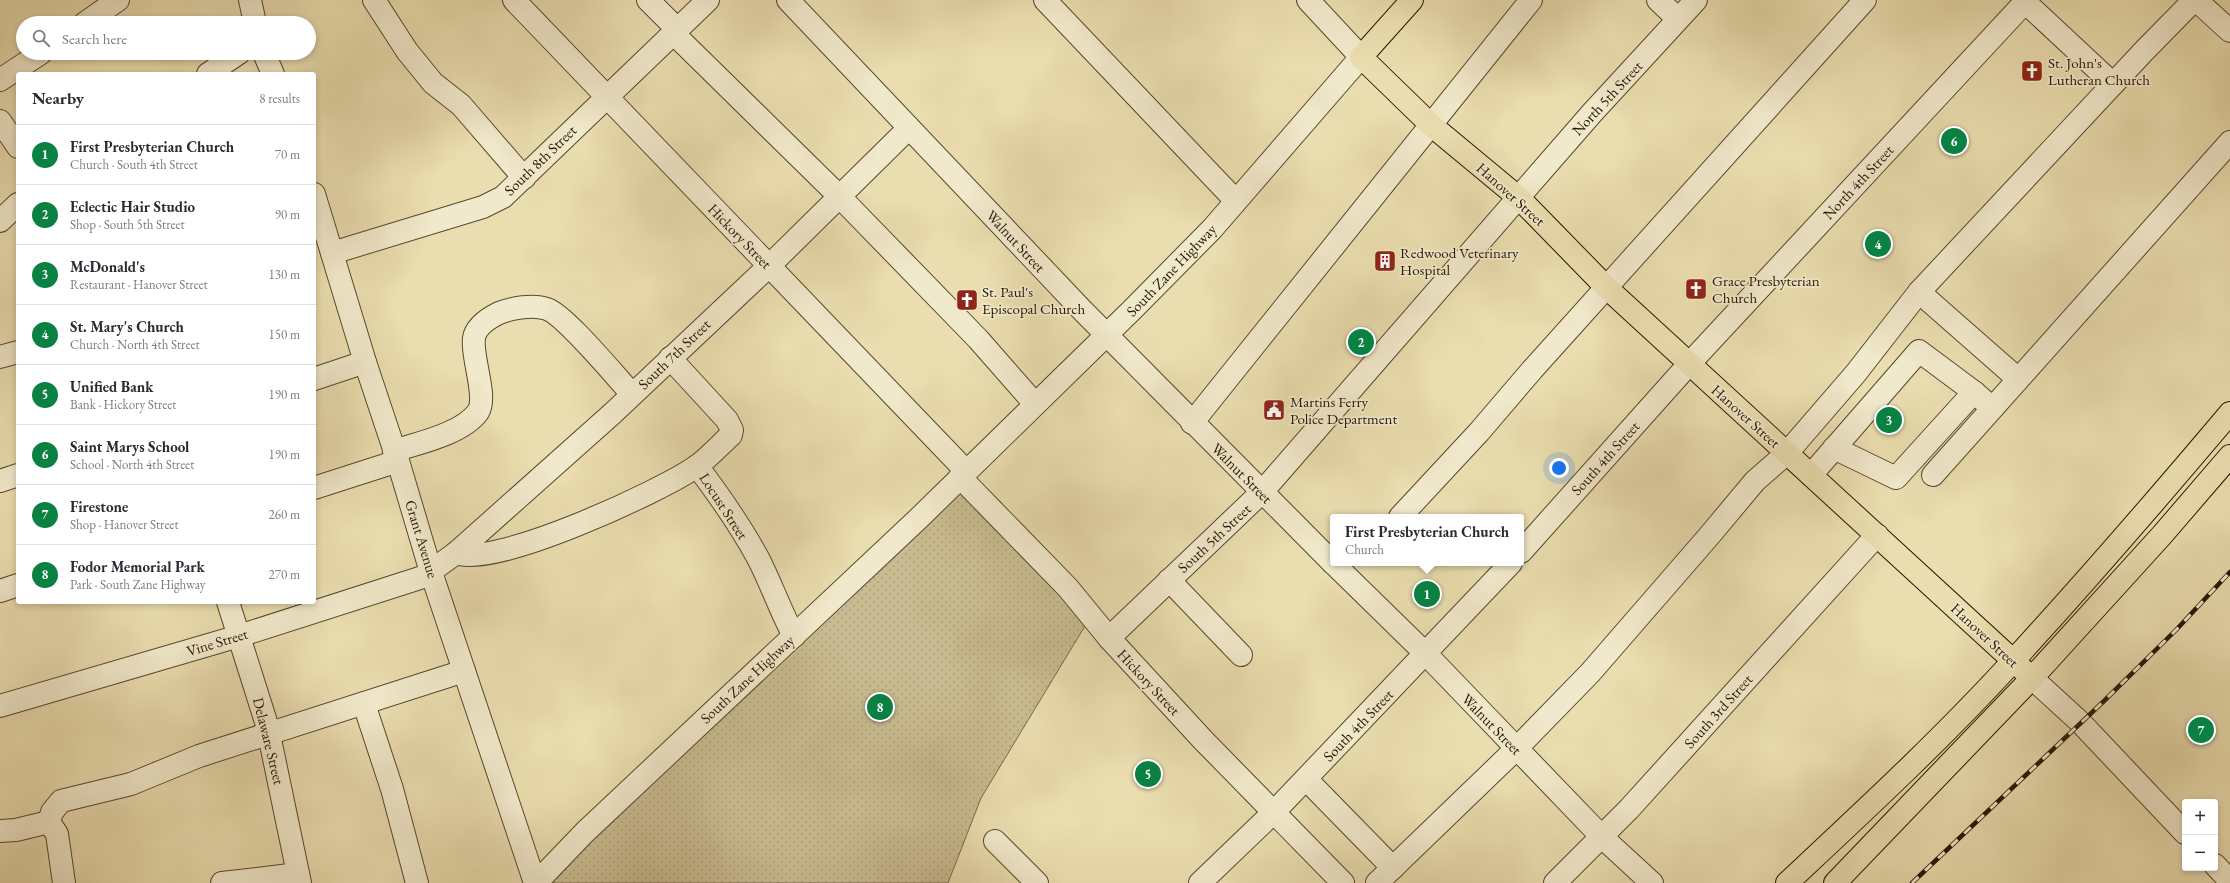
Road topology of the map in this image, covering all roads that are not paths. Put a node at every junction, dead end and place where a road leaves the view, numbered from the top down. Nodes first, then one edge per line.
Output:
1 (118, 0) edge
2 (250, 0) edge
3 (374, 0) edge
4 (514, 0) edge
5 (648, 0) edge
6 (708, 0) edge
7 (788, 0) edge
8 (1045, 0) edge
9 (1308, 0) edge
10 (1412, 0) edge
11 (1531, 0) edge
12 (1658, 0) edge
13 (1696, 0) edge
14 (1865, 0) edge
15 (2195, 0) edge
16 (2026, 1) edge
17 (95, 16) edge
18 (253, 16) edge
19 (1678, 19) junction
20 (675, 31) junction
21 (2230, 31) edge
22 (1361, 56) junction
23 (30, 60) edge
24 (229, 60) edge
25 (267, 60) edge
26 (211, 72) edge
27 (271, 72) edge
28 (0, 80) edge
29 (2113, 84) junction
30 (608, 96) junction
31 (0, 121) edge
32 (1431, 125) junction
33 (910, 128) junction
34 (2230, 142) edge
35 (16, 144) edge
36 (524, 178) junction
37 (839, 196) junction
38 (1519, 198) junction
39 (316, 200) edge
40 (1236, 202) junction
41 (16, 206) edge
42 (0, 221) edge
43 (332, 252) junction
44 (769, 266) junction
45 (1607, 288) junction
46 (1919, 292) junction
47 (1106, 335) junction
48 (16, 353) edge
49 (0, 357) edge
50 (670, 358) junction
51 (364, 362) junction
52 (1689, 364) junction
53 (316, 378) edge
54 (2018, 379) junction
55 (1974, 392) junction
56 (632, 394) junction
57 (1035, 404) junction
58 (1992, 408) junction
59 (2230, 413) edge
60 (1192, 422) junction
61 (1834, 448) junction
62 (1787, 453) junction
63 (396, 456) junction
64 (2230, 456) edge
65 (697, 466) junction
66 (963, 474) junction
67 (1811, 475) junction
68 (1932, 475) dead end
69 (16, 476) edge
70 (0, 481) edge
71 (316, 487) edge
72 (1262, 492) junction
73 (1403, 514) edge
74 (1876, 535) junction
75 (1524, 549) edge
76 (456, 553) junction
77 (1330, 554) edge
78 (1343, 566) edge
79 (1508, 566) edge
80 (431, 572) junction
81 (1169, 580) junction
82 (16, 587) edge
83 (0, 591) edge
84 (229, 604) edge
85 (239, 636) junction
86 (794, 636) junction
87 (1108, 638) junction
88 (1426, 654) junction
89 (1241, 655) dead end
90 (2013, 660) junction
91 (464, 671) junction
92 (2032, 678) junction
93 (364, 704) junction
94 (0, 706) edge
95 (269, 733) junction
96 (1516, 749) junction
97 (1306, 779) junction
98 (1274, 812) junction
99 (48, 822) junction
100 (2182, 830) edge
101 (0, 831) edge
102 (1602, 837) junction
103 (994, 841) dead end
104 (1393, 868) junction
105 (2218, 868) edge
106 (299, 878) edge
107 (2230, 881) edge
108 (64, 883) edge
109 (222, 883) edge
110 (417, 883) edge
111 (535, 883) edge
112 (1037, 883) edge
113 (1200, 883) edge
114 (1343, 883) edge
115 (1377, 883) edge
116 (1555, 883) edge
117 (1652, 883) edge
118 (1787, 883) edge
119 (1835, 883) edge

1 - 17 street
2 - 18 street
3 - 36 street
4 - 30 street, Hickory Street
5 - 20 street
6 - 20 street, South 8th Street
7 - 33 street, Walnut Street
8 - 40 street
9 - 22 street, Hanover Street
10 - 22 main road
11 - 32 street
12 - 19 street
13 - 19 street, North 5th Street
14 - 45 street
15 - 21 street
15 - 29 street
16 - 29 street
16 - 52 street, North 4th Street
19 - 38 street, North 5th Street
20 - 30 street, South 8th Street
20 - 37 street
22 - 32 main road, Hanover Street
22 - 40 street, South Zane Highway
23 - 28 street
24 - 26 street
25 - 27 street
29 - 46 street
30 - 36 street, South 8th Street
30 - 44 street, Hickory Street
31 - 35 street
32 - 38 main road, Hanover Street
32 - 60 street
33 - 37 street, South 7th Street
33 - 47 street, Walnut Street
34 - 54 street
36 - 43 street, South 8th Street
37 - 44 street, South 7th Street
37 - 57 street
38 - 45 main road, Hanover Street
38 - 72 street, South 5th Street
39 - 43 street, Grant Avenue
40 - 47 street, South Zane Highway
41 - 42 street
43 - 51 street, Grant Avenue
44 - 50 street, South 7th Street
44 - 66 street, Hickory Street
45 - 52 main road, Hanover Street
45 - 73 street
46 - 54 street
46 - 62 street
47 - 57 street, South Zane Highway
47 - 60 street, Walnut Street
48 - 49 street
50 - 56 street, South 7th Street
50 - 65 street, Locust Street
51 - 53 street
51 - 63 street, Grant Avenue
52 - 62 main road, Hanover Street
52 - 75 street, South 4th Street
54 - 58 street
55 - 58 street
55 - 61 street
55 - 61 street
56 - 63 street
56 - 76 street, South 7th Street
57 - 66 street, South Zane Highway
58 - 68 street
59 - 90 main road
60 - 72 street, Walnut Street
61 - 67 street
62 - 67 main road, Hanover Street
62 - 96 street
63 - 71 street
63 - 80 street, Grant Avenue
64 - 92 main road
65 - 76 street
65 - 86 street, Locust Street
66 - 86 street, South Zane Highway
66 - 87 street, Hickory Street
67 - 74 main road, Hanover Street
69 - 70 street
72 - 77 street, Walnut Street
72 - 81 street, South 5th Street
74 - 90 main road, Hanover Street
74 - 102 street, South 3rd Street
76 - 80 street, South 7th Street
78 - 88 street, Walnut Street
79 - 88 street, South 4th Street
80 - 85 street, Vine Street
80 - 91 street, Grant Avenue
81 - 87 street, South 5th Street
81 - 89 street
82 - 83 street
84 - 85 street, Delaware Street
85 - 94 street, Vine Street
85 - 95 street, Delaware Street
86 - 111 street, South Zane Highway
87 - 98 street, Hickory Street
88 - 96 street, Walnut Street
88 - 97 street, South 4th Street
90 - 92 main road, Hanover Street
90 - 118 main road
91 - 93 street
91 - 111 street, Grant Avenue
92 - 100 street, Hanover Street
92 - 119 main road
93 - 95 street
93 - 110 street
95 - 99 street
95 - 106 street, Delaware Street
96 - 102 street, Walnut Street
96 - 104 street
97 - 98 street, South 4th Street
97 - 104 street
98 - 113 street, South 4th Street
98 - 114 street, Hickory Street
99 - 101 street
99 - 108 street
102 - 116 street, South 3rd Street
102 - 117 street, Walnut Street
103 - 112 street
104 - 115 street
105 - 107 street
106 - 109 street

